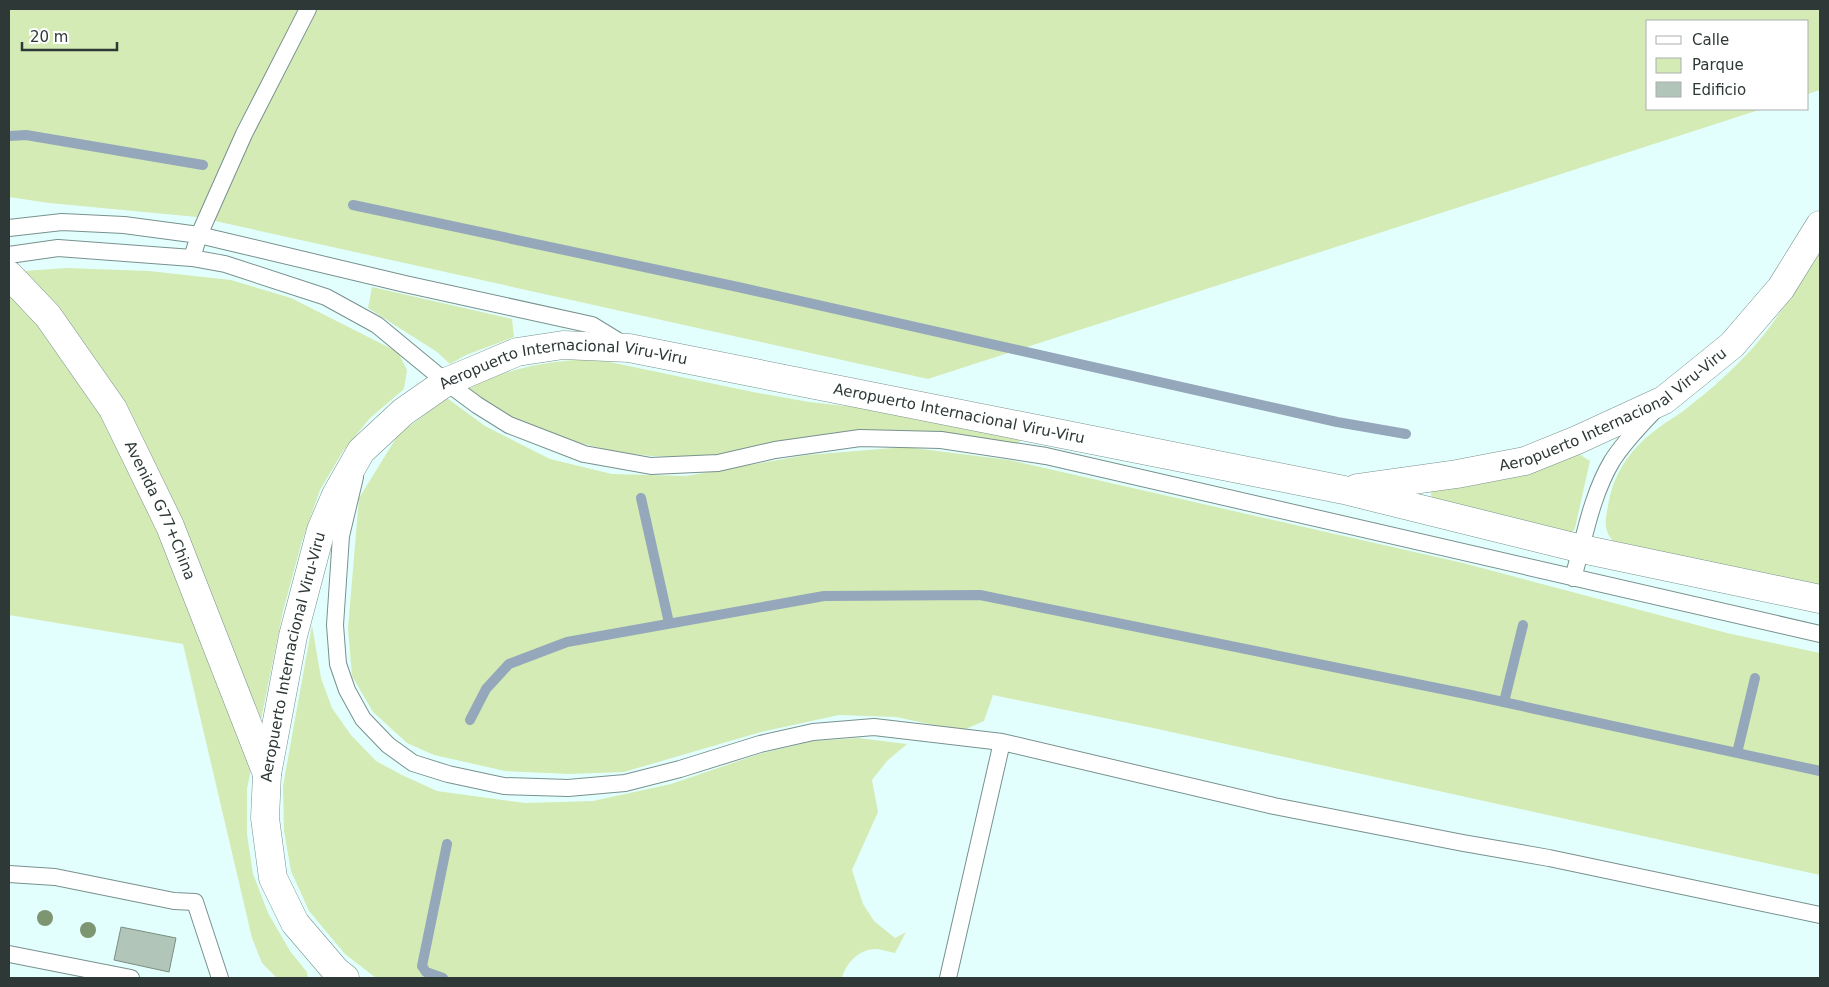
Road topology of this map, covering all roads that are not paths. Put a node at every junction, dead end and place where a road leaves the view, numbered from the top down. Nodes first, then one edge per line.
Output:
1 (308, 9) edge
2 (1820, 225) edge
3 (9, 228) edge
4 (199, 235) junction
5 (9, 255) edge
6 (192, 258) junction
7 (9, 275) edge
8 (629, 348) junction
9 (446, 382) junction
10 (1664, 400) junction
11 (361, 451) junction
12 (1344, 490) junction
13 (1582, 549) junction
14 (1573, 578) junction
15 (1820, 599) edge
16 (1820, 634) edge
17 (1002, 742) junction
18 (267, 774) junction
19 (9, 874) edge
20 (1820, 915) edge
21 (9, 954) edge
22 (127, 978) edge
23 (131, 978) edge
24 (220, 978) edge
25 (345, 978) edge
26 (948, 978) edge

1 - 4 lane
2 - 10 main road, Aeropuerto Internacional Viru-Viru
3 - 4 lane
4 - 6 lane
4 - 8 lane
5 - 6 lane
6 - 9 lane
7 - 18 main road, Avenida G77+China
8 - 9 main road, Aeropuerto Internacional Viru-Viru
8 - 12 main road, Aeropuerto Internacional Viru-Viru
9 - 11 main road, Aeropuerto Internacional Viru-Viru
9 - 14 lane
10 - 12 main road, Aeropuerto Internacional Viru-Viru
10 - 13 lane
11 - 17 lane
11 - 18 main road, Aeropuerto Internacional Viru-Viru
12 - 13 main road, Aeropuerto Internacional Viru-Viru
13 - 14 lane
13 - 15 main road, Aeropuerto Internacional Viru-Viru
14 - 16 lane
17 - 20 lane
17 - 26 lane
18 - 25 main road, Aeropuerto Internacional Viru-Viru
19 - 24 lane
21 - 22 lane
22 - 23 lane

